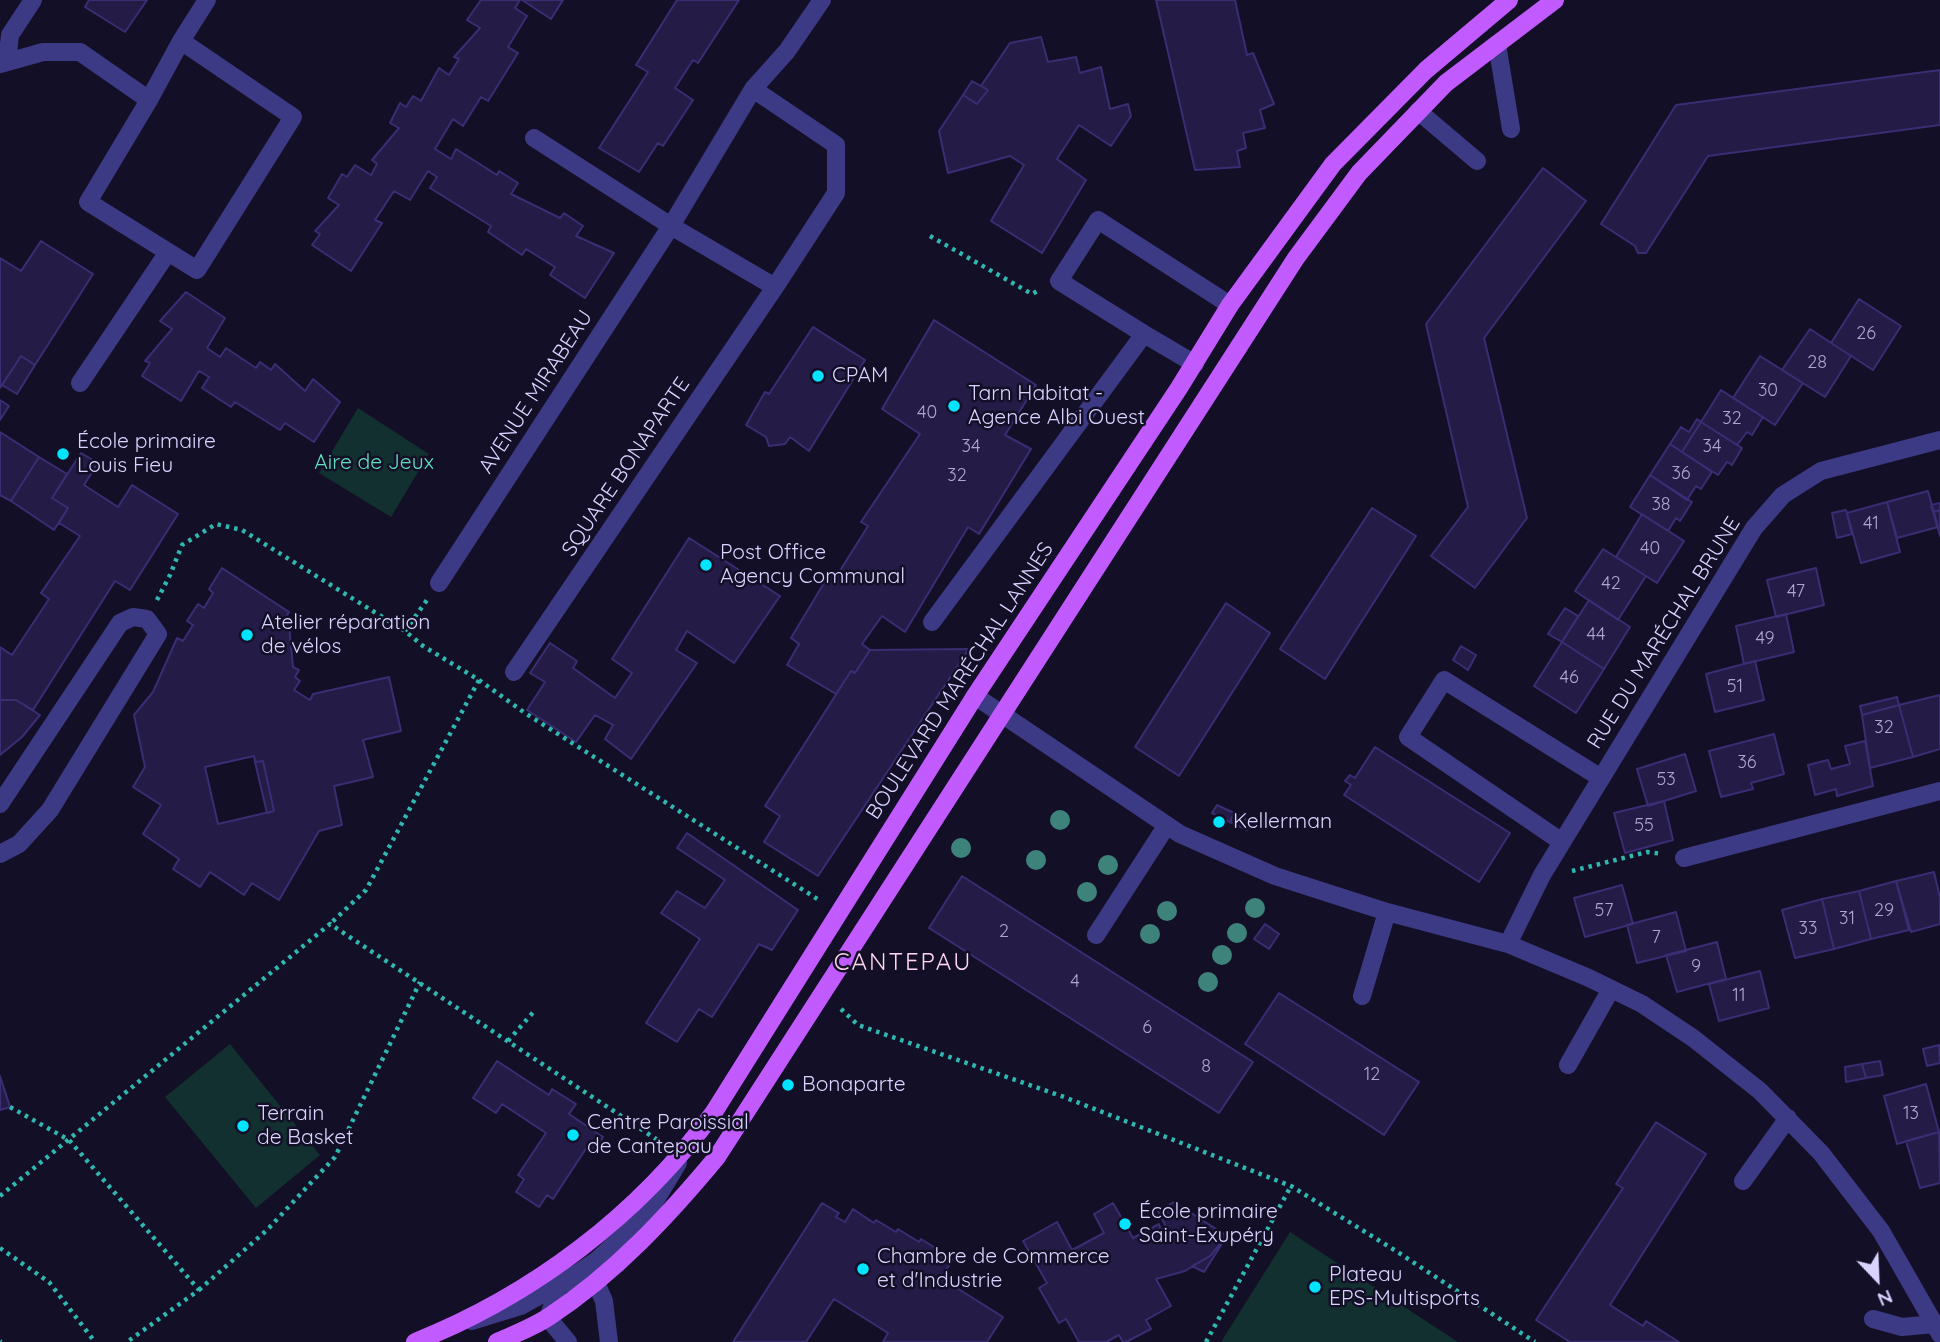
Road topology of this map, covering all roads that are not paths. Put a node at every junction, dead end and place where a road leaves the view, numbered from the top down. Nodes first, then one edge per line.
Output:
1 (33, 0) edge
2 (208, 0) edge
3 (822, 0) edge
4 (1509, 0) edge
5 (1555, 0) edge
6 (181, 41) junction
7 (1497, 44) junction
8 (4, 63) edge
9 (753, 89) junction
10 (149, 100) junction
11 (1418, 111) junction
12 (1511, 129) dead end
13 (534, 138) dead end
14 (1477, 161) dead end
15 (671, 226) junction
16 (168, 252) junction
17 (775, 287) junction
18 (1230, 305) junction
19 (1144, 334) junction
20 (1195, 364) junction
21 (80, 383) dead end
22 (1940, 440) edge
23 (439, 583) road end
24 (932, 622) dead end
25 (514, 672) dead end
26 (975, 695) junction
27 (1003, 712) junction
28 (1601, 778) junction
29 (1940, 790) edge
30 (0, 804) edge
31 (1167, 825) junction
32 (1562, 842) junction
33 (0, 855) edge
34 (1684, 858) road end
35 (1387, 912) junction
36 (1096, 935) dead end
37 (1508, 944) junction
38 (1611, 989) junction
39 (1362, 996) dead end
40 (1567, 1065) dead end
41 (1788, 1118) junction
42 (684, 1150) junction
43 (1743, 1181) dead end
44 (596, 1283) junction
45 (560, 1284) junction
46 (548, 1318) junction
47 (1873, 1319) dead end
48 (455, 1326) junction
49 (1937, 1329) edge
50 (415, 1342) edge
51 (497, 1342) edge
52 (568, 1342) edge
53 (609, 1342) edge

1 - 8 street
2 - 6 street
3 - 9 street
4 - 18 main road, BOULEVARD MARÉCHAL LANNES
5 - 7 main road
6 - 10 street
6 - 16 street
7 - 11 main road
7 - 12 street
8 - 10 street
9 - 15 street
9 - 17 street, SQUARE BONAPARTE
10 - 16 street
11 - 14 street
11 - 27 main road
13 - 15 street
15 - 17 street
15 - 23 street, AVENUE MIRABEAU
16 - 21 street
17 - 25 street, SQUARE BONAPARTE
18 - 19 street
18 - 20 main road, BOULEVARD MARÉCHAL LANNES
19 - 20 street
19 - 24 street
20 - 26 main road, BOULEVARD MARÉCHAL LANNES
22 - 28 street, RUE DU MARÉCHAL BRUNE
26 - 27 street
26 - 42 main road, BOULEVARD MARÉCHAL LANNES
27 - 31 street
27 - 44 main road
28 - 32 street, RUE DU MARÉCHAL BRUNE
28 - 32 street
29 - 34 street
30 - 33 street
31 - 35 street
31 - 36 street
32 - 37 street, RUE DU MARÉCHAL BRUNE
35 - 37 street
35 - 39 street
37 - 38 street
38 - 40 street
38 - 41 street
41 - 43 street
41 - 49 street
42 - 45 street
42 - 48 main road, BOULEVARD MARÉCHAL LANNES
44 - 45 street
44 - 46 main road
44 - 53 street
45 - 46 street
45 - 48 street
46 - 51 main road
46 - 52 street
47 - 49 street
48 - 50 main road, BOULEVARD MARÉCHAL LANNES

